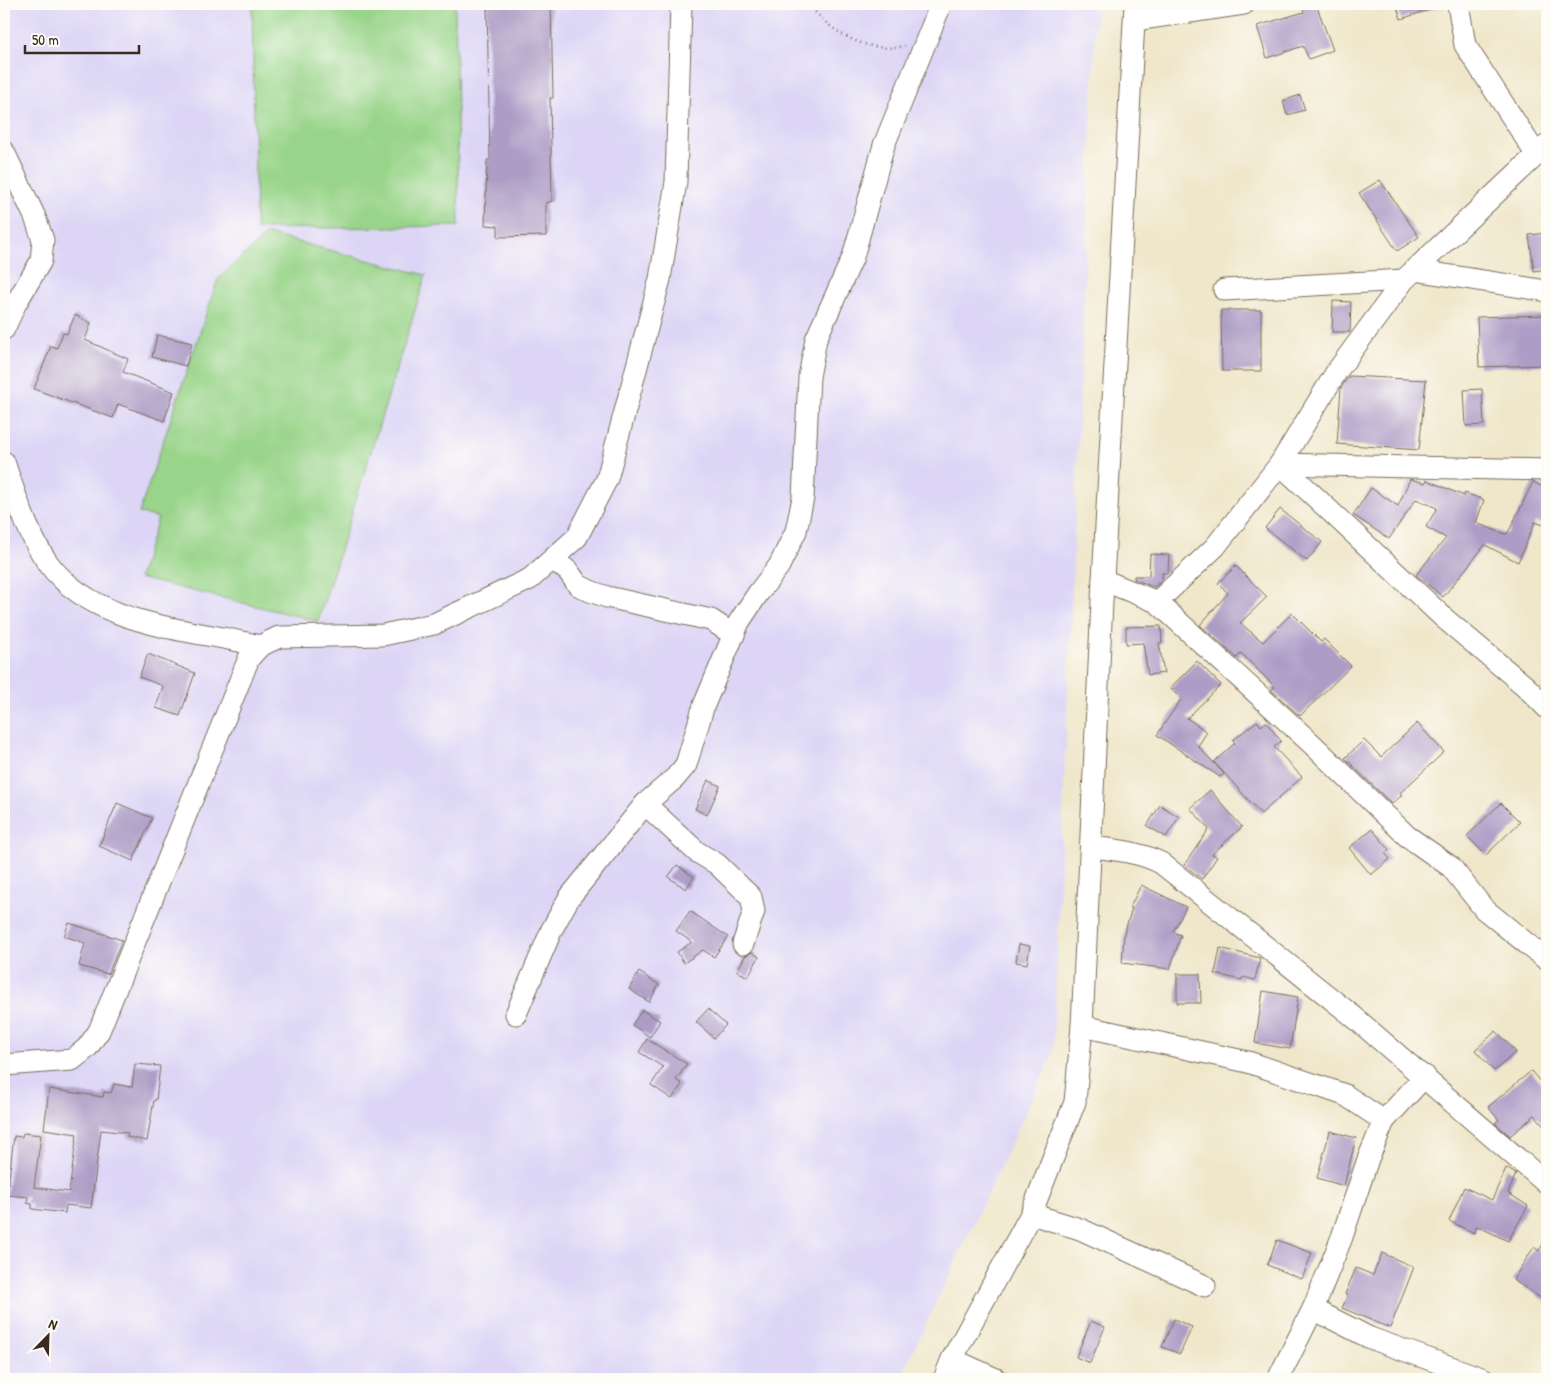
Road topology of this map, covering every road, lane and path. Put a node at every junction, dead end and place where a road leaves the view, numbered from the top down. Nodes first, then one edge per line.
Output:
1 (681, 4) edge
2 (809, 4) edge
3 (941, 4) edge
4 (1244, 4) edge
5 (1458, 4) edge
6 (1135, 12) edge
7 (925, 42) junction
8 (1541, 149) edge
9 (4, 152) edge
10 (1409, 275) junction
11 (1224, 290) dead end
12 (1547, 291) edge
13 (10, 302) edge
14 (4, 329) edge
15 (4, 462) edge
16 (1280, 464) junction
17 (1547, 470) edge
18 (554, 560) junction
19 (1103, 580) junction
20 (1157, 602) junction
21 (734, 635) junction
22 (260, 646) junction
23 (1547, 708) edge
24 (644, 804) junction
25 (1091, 847) junction
26 (743, 944) dead end
27 (1547, 960) edge
28 (516, 1014) dead end
29 (1082, 1026) junction
30 (4, 1065) edge
31 (1425, 1076) junction
32 (1384, 1121) junction
33 (1547, 1184) edge
34 (1031, 1214) junction
35 (1205, 1286) dead end
36 (1313, 1309) junction
37 (952, 1359) junction
38 (944, 1379) edge
39 (996, 1379) edge
40 (1278, 1379) edge
41 (1484, 1379) edge

1 - 18 street
2 - 7 path
3 - 7 street
4 - 6 street
5 - 8 street
6 - 19 street
7 - 21 street
8 - 10 street
9 - 13 street
10 - 11 street
10 - 12 street
10 - 16 street
13 - 14 street
15 - 22 street
16 - 17 street
16 - 20 street
16 - 23 street
18 - 21 street
18 - 22 street
19 - 20 street
19 - 25 street
20 - 27 street
21 - 24 street
22 - 30 street
24 - 26 street
24 - 28 street
25 - 29 street
25 - 31 street
29 - 32 street
29 - 34 street
31 - 32 street
31 - 33 street
32 - 36 street
34 - 35 street
34 - 37 street
36 - 40 street
36 - 41 street
37 - 38 street
37 - 39 street

